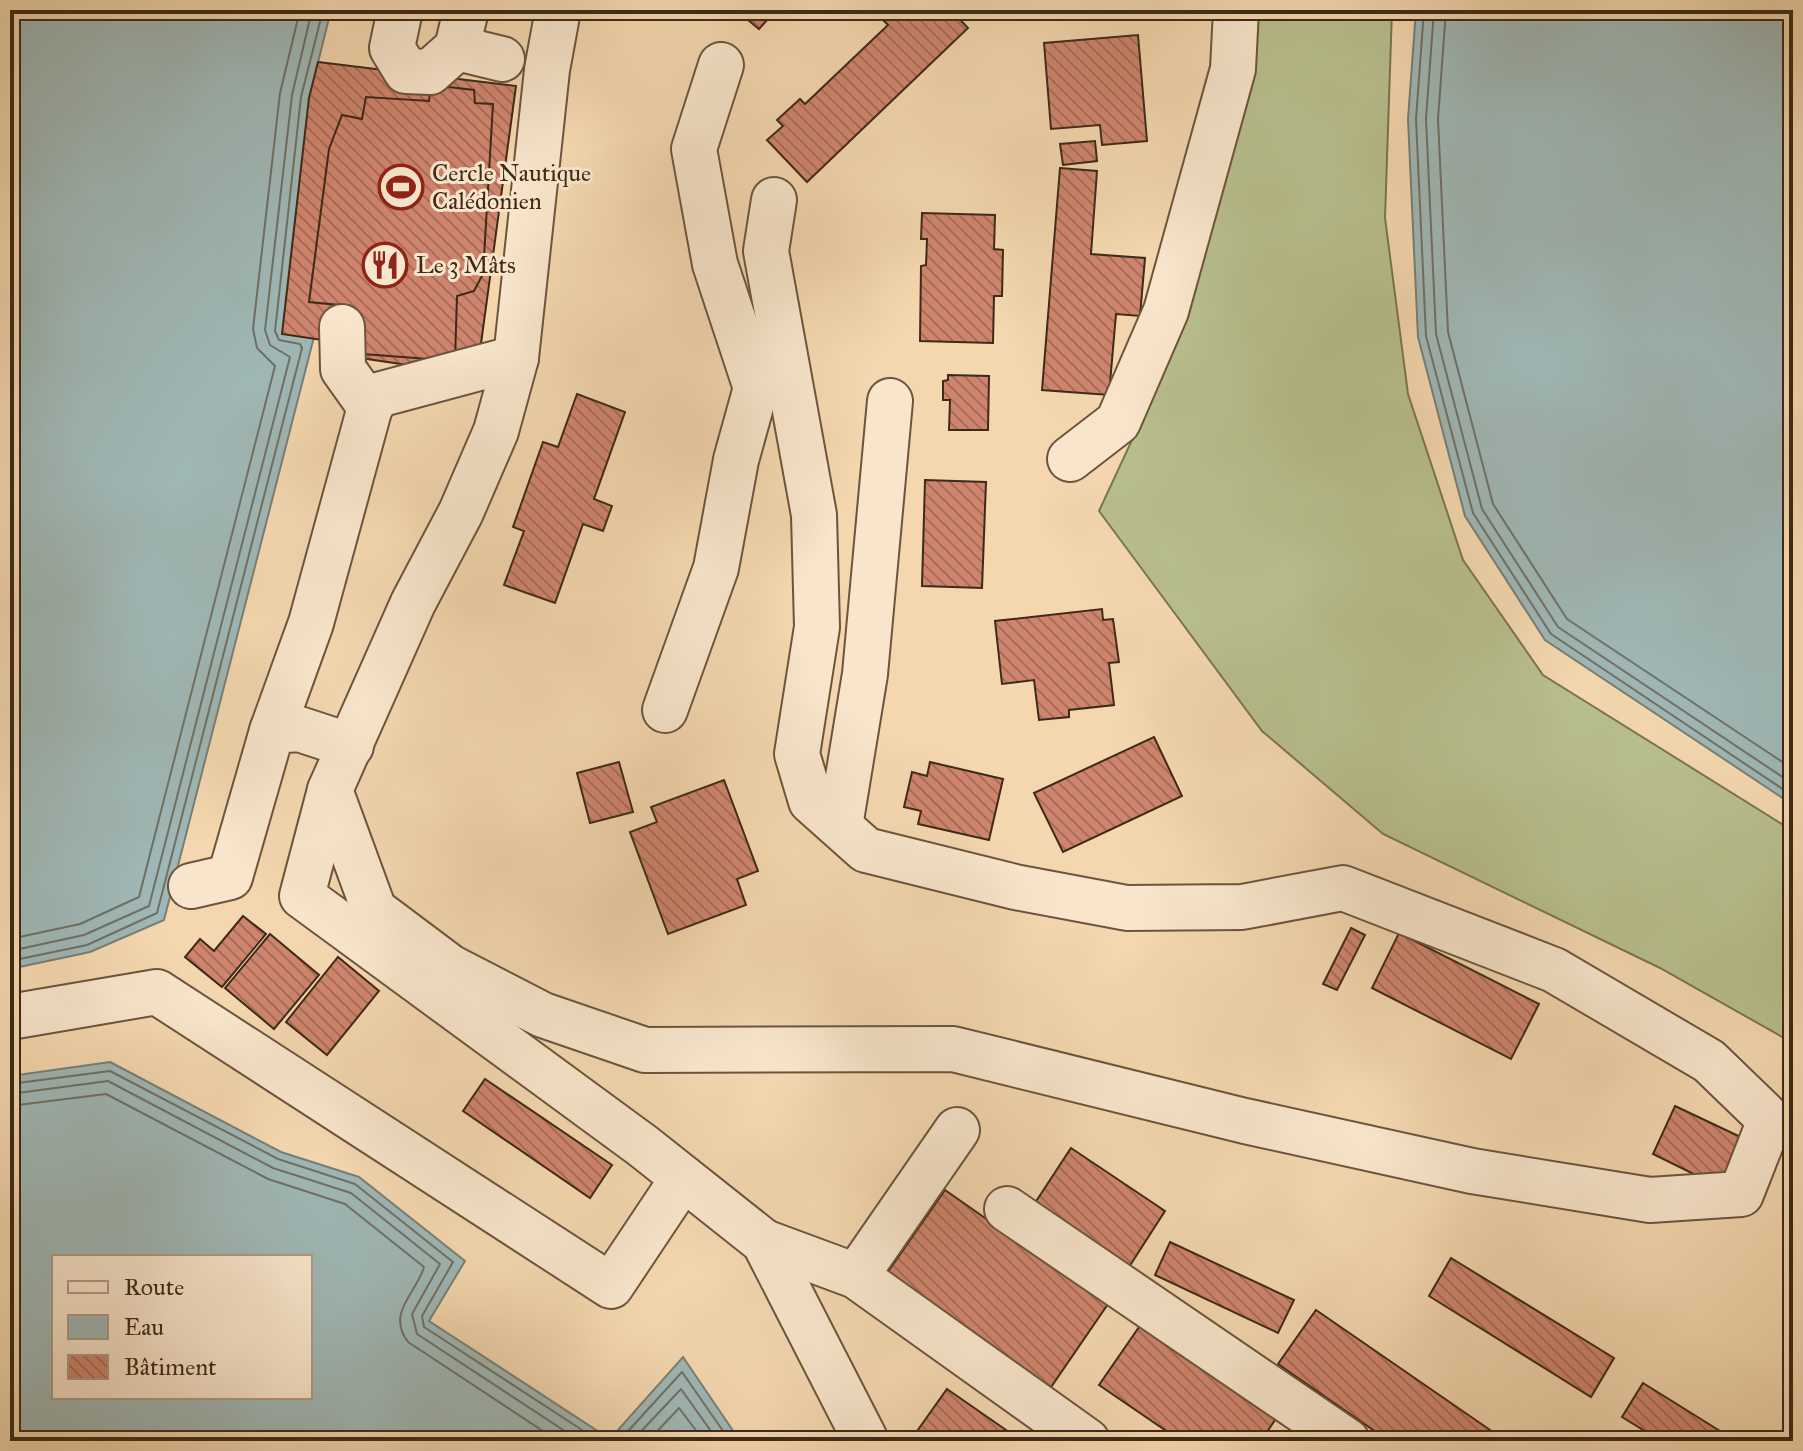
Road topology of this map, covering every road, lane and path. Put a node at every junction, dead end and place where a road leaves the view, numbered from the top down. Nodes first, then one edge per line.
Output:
1 (558, 10) edge
2 (1236, 10) edge
3 (461, 29) edge
4 (386, 39) edge
5 (524, 64) junction
6 (721, 65) dead end
7 (774, 200) dead end
8 (342, 327) dead end
9 (516, 358) junction
10 (775, 391) junction
11 (890, 401) dead end
12 (370, 407) junction
13 (1070, 459) dead end
14 (665, 710) dead end
15 (272, 731) junction
16 (341, 766) junction
17 (840, 826) junction
18 (191, 886) dead end
19 (10, 1017) edge
20 (957, 1130) dead end
21 (683, 1178) junction
22 (1007, 1209) dead end
23 (764, 1242) junction
24 (856, 1276) junction
25 (1301, 1429) edge
26 (866, 1441) edge
27 (1087, 1441) edge
28 (1347, 1441) edge

1 - 5 street
2 - 13 street
3 - 4 street
3 - 5 street
5 - 9 street
6 - 10 street
7 - 10 street
8 - 12 street
9 - 12 street
9 - 16 street
10 - 14 street
10 - 17 street
11 - 17 street
12 - 15 street
15 - 16 street
15 - 18 street
16 - 17 street
16 - 21 street
19 - 21 street
20 - 24 street
21 - 23 street
22 - 25 street
23 - 24 street
23 - 26 street
24 - 27 street
25 - 28 street

